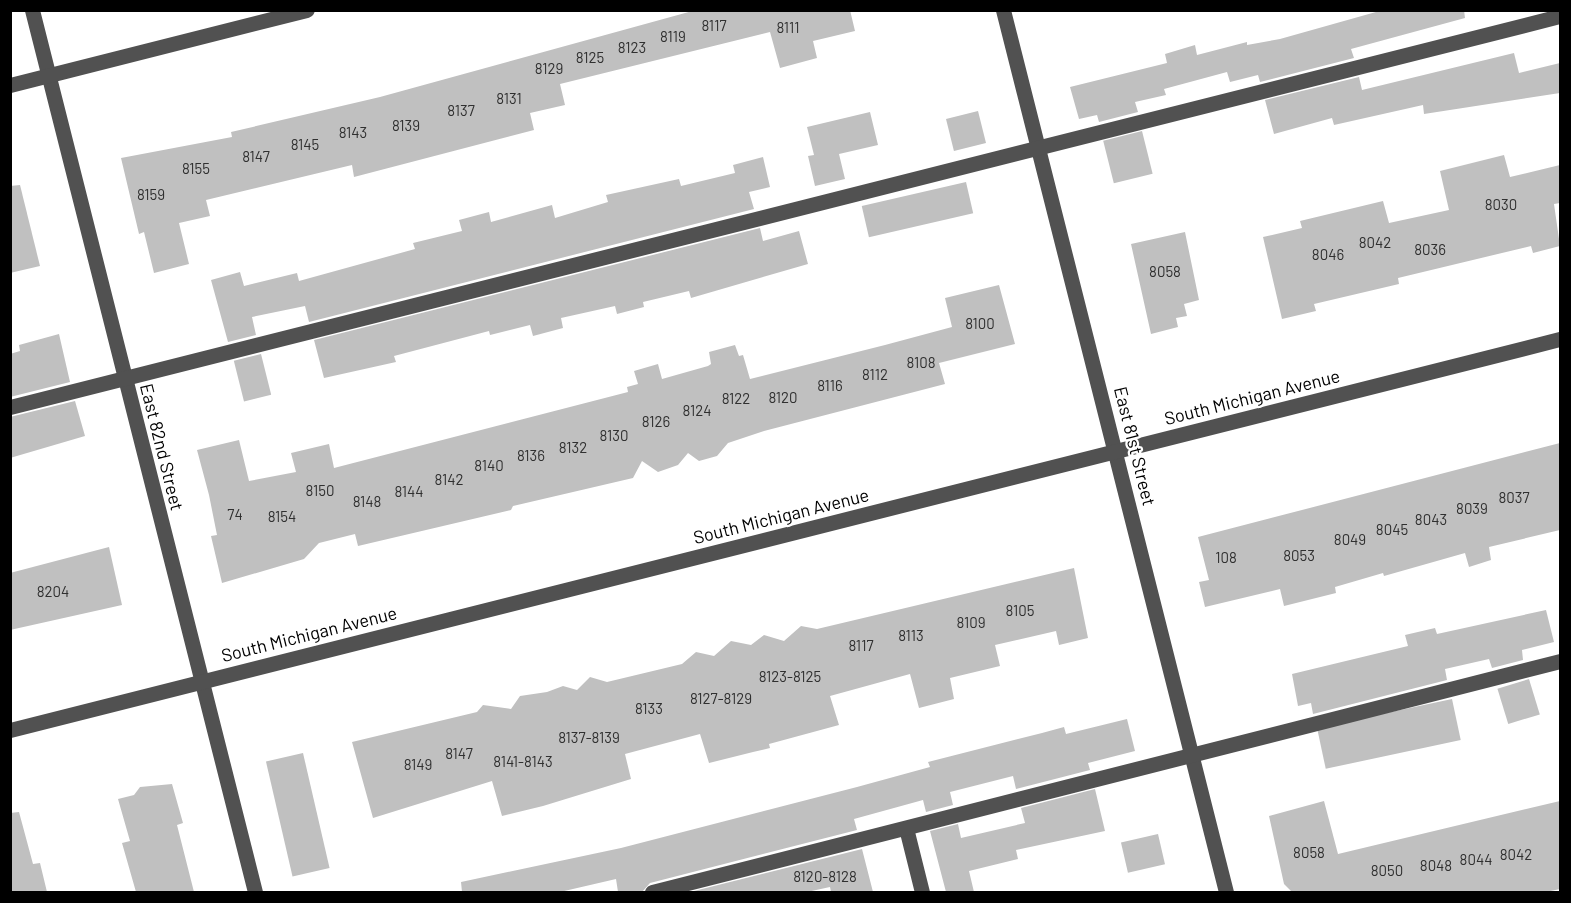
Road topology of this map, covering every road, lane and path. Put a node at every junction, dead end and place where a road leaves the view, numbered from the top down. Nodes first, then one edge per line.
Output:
1 (32, 10) edge
2 (307, 10) edge
3 (1003, 10) edge
4 (1560, 16) edge
5 (48, 76) junction
6 (10, 86) edge
7 (1038, 148) junction
8 (1560, 339) edge
9 (124, 378) junction
10 (10, 407) edge
11 (1116, 451) junction
12 (1560, 661) edge
13 (202, 682) junction
14 (10, 730) edge
15 (1192, 755) junction
16 (906, 828) junction
17 (255, 892) edge
18 (652, 892) edge
19 (922, 892) edge
20 (1226, 892) edge

1 - 5 street, East 82nd Street
2 - 5 street
3 - 7 street, East 81st Street
4 - 7 street
5 - 6 street
5 - 9 street, East 82nd Street
7 - 9 street
7 - 11 street, East 81st Street
8 - 11 street, South Michigan Avenue
9 - 10 street
9 - 13 street, East 82nd Street
11 - 13 street, South Michigan Avenue
11 - 15 street, East 81st Street
12 - 15 street
13 - 14 street, South Michigan Avenue
13 - 17 street, East 82nd Street
15 - 16 street
15 - 20 street, East 81st Street
16 - 18 street
16 - 19 street

